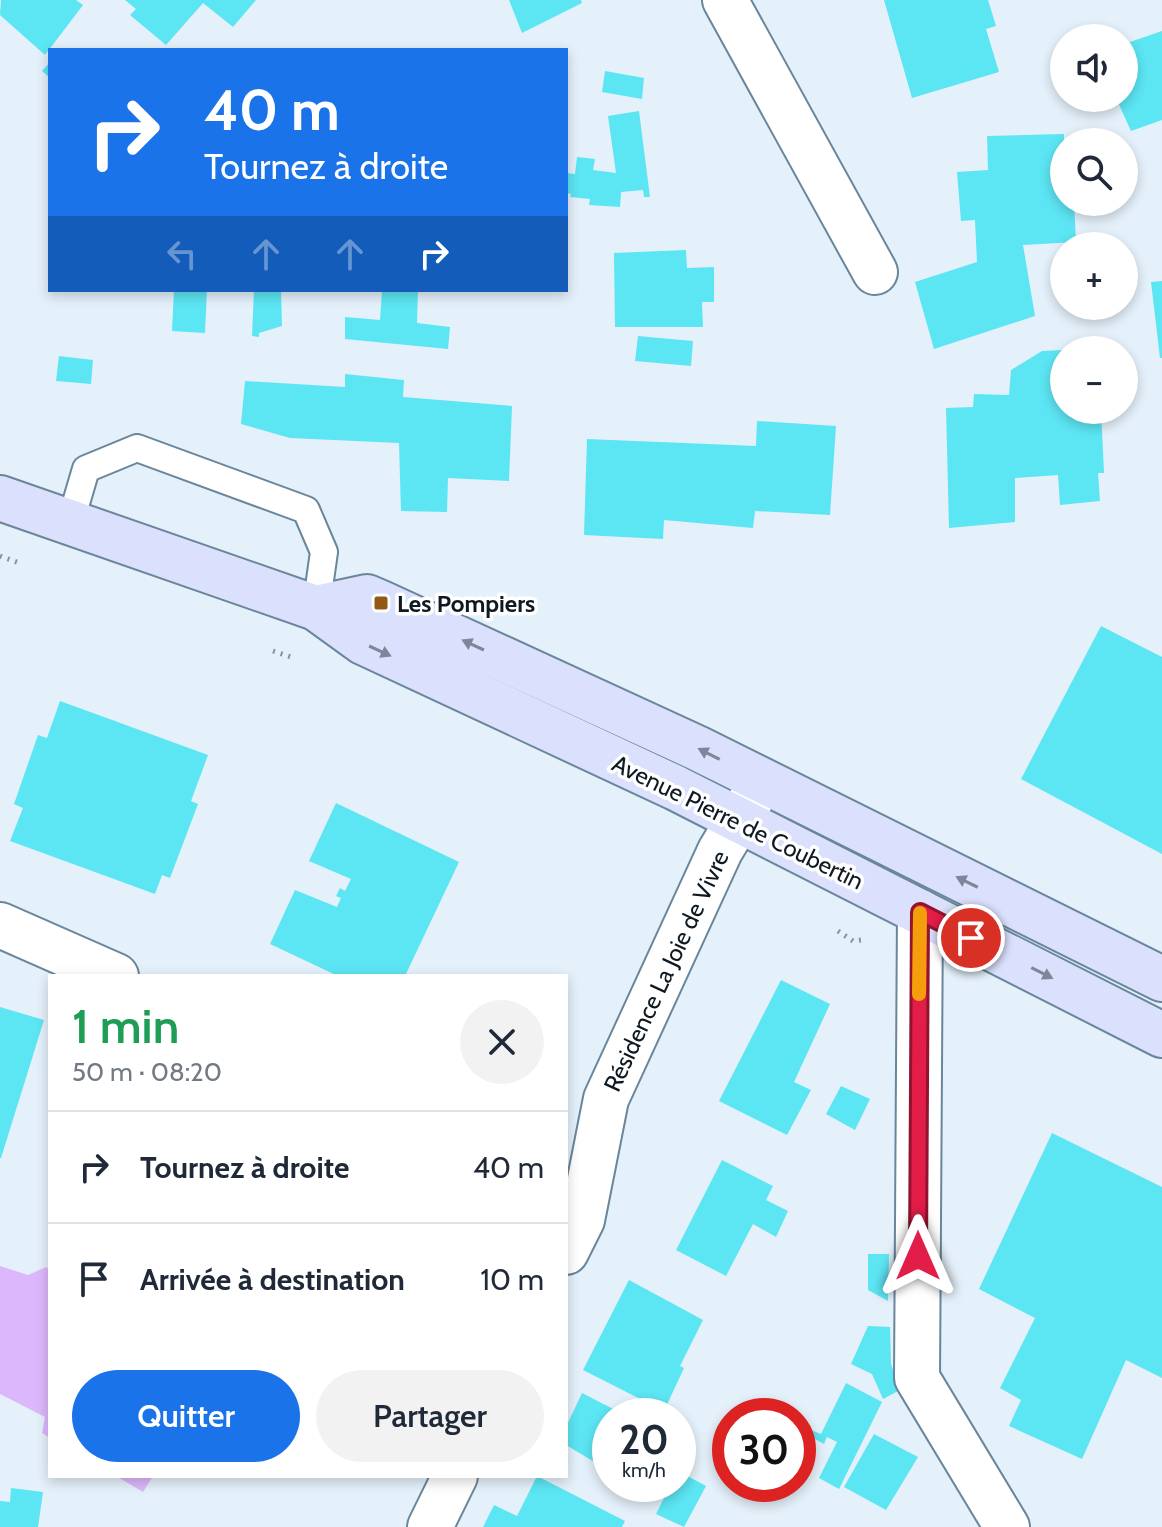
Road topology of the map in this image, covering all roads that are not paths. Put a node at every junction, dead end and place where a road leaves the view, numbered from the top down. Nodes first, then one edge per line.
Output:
1 (725, 0) edge
2 (875, 272) dead end
3 (0, 498) edge
4 (71, 520) junction
5 (316, 608) junction
6 (762, 781) junction
7 (738, 821) junction
8 (920, 912) junction
9 (0, 925) edge
10 (111, 974) edge
11 (1162, 979) edge
12 (1162, 1035) edge
13 (579, 1164) edge
14 (568, 1248) edge
15 (454, 1478) edge
16 (430, 1527) edge
17 (1007, 1527) edge

1 - 2 street
3 - 4 main road, Avenue Pierre de Coubertin
4 - 5 main road, Avenue Pierre de Coubertin
4 - 5 lane
6 -> 5 main road, Avenue Pierre de Coubertin
5 -> 7 main road, Avenue Pierre de Coubertin
6 - 7 street, Résidence La Joie de Vivre
11 -> 6 main road, Avenue Pierre de Coubertin
7 - 8 main road, Avenue Pierre de Coubertin
7 - 13 street, Résidence La Joie de Vivre
8 -> 12 main road, Avenue Pierre de Coubertin
8 - 17 street
9 - 10 street
13 - 14 street, Résidence La Joie de Vivre
15 - 16 street

